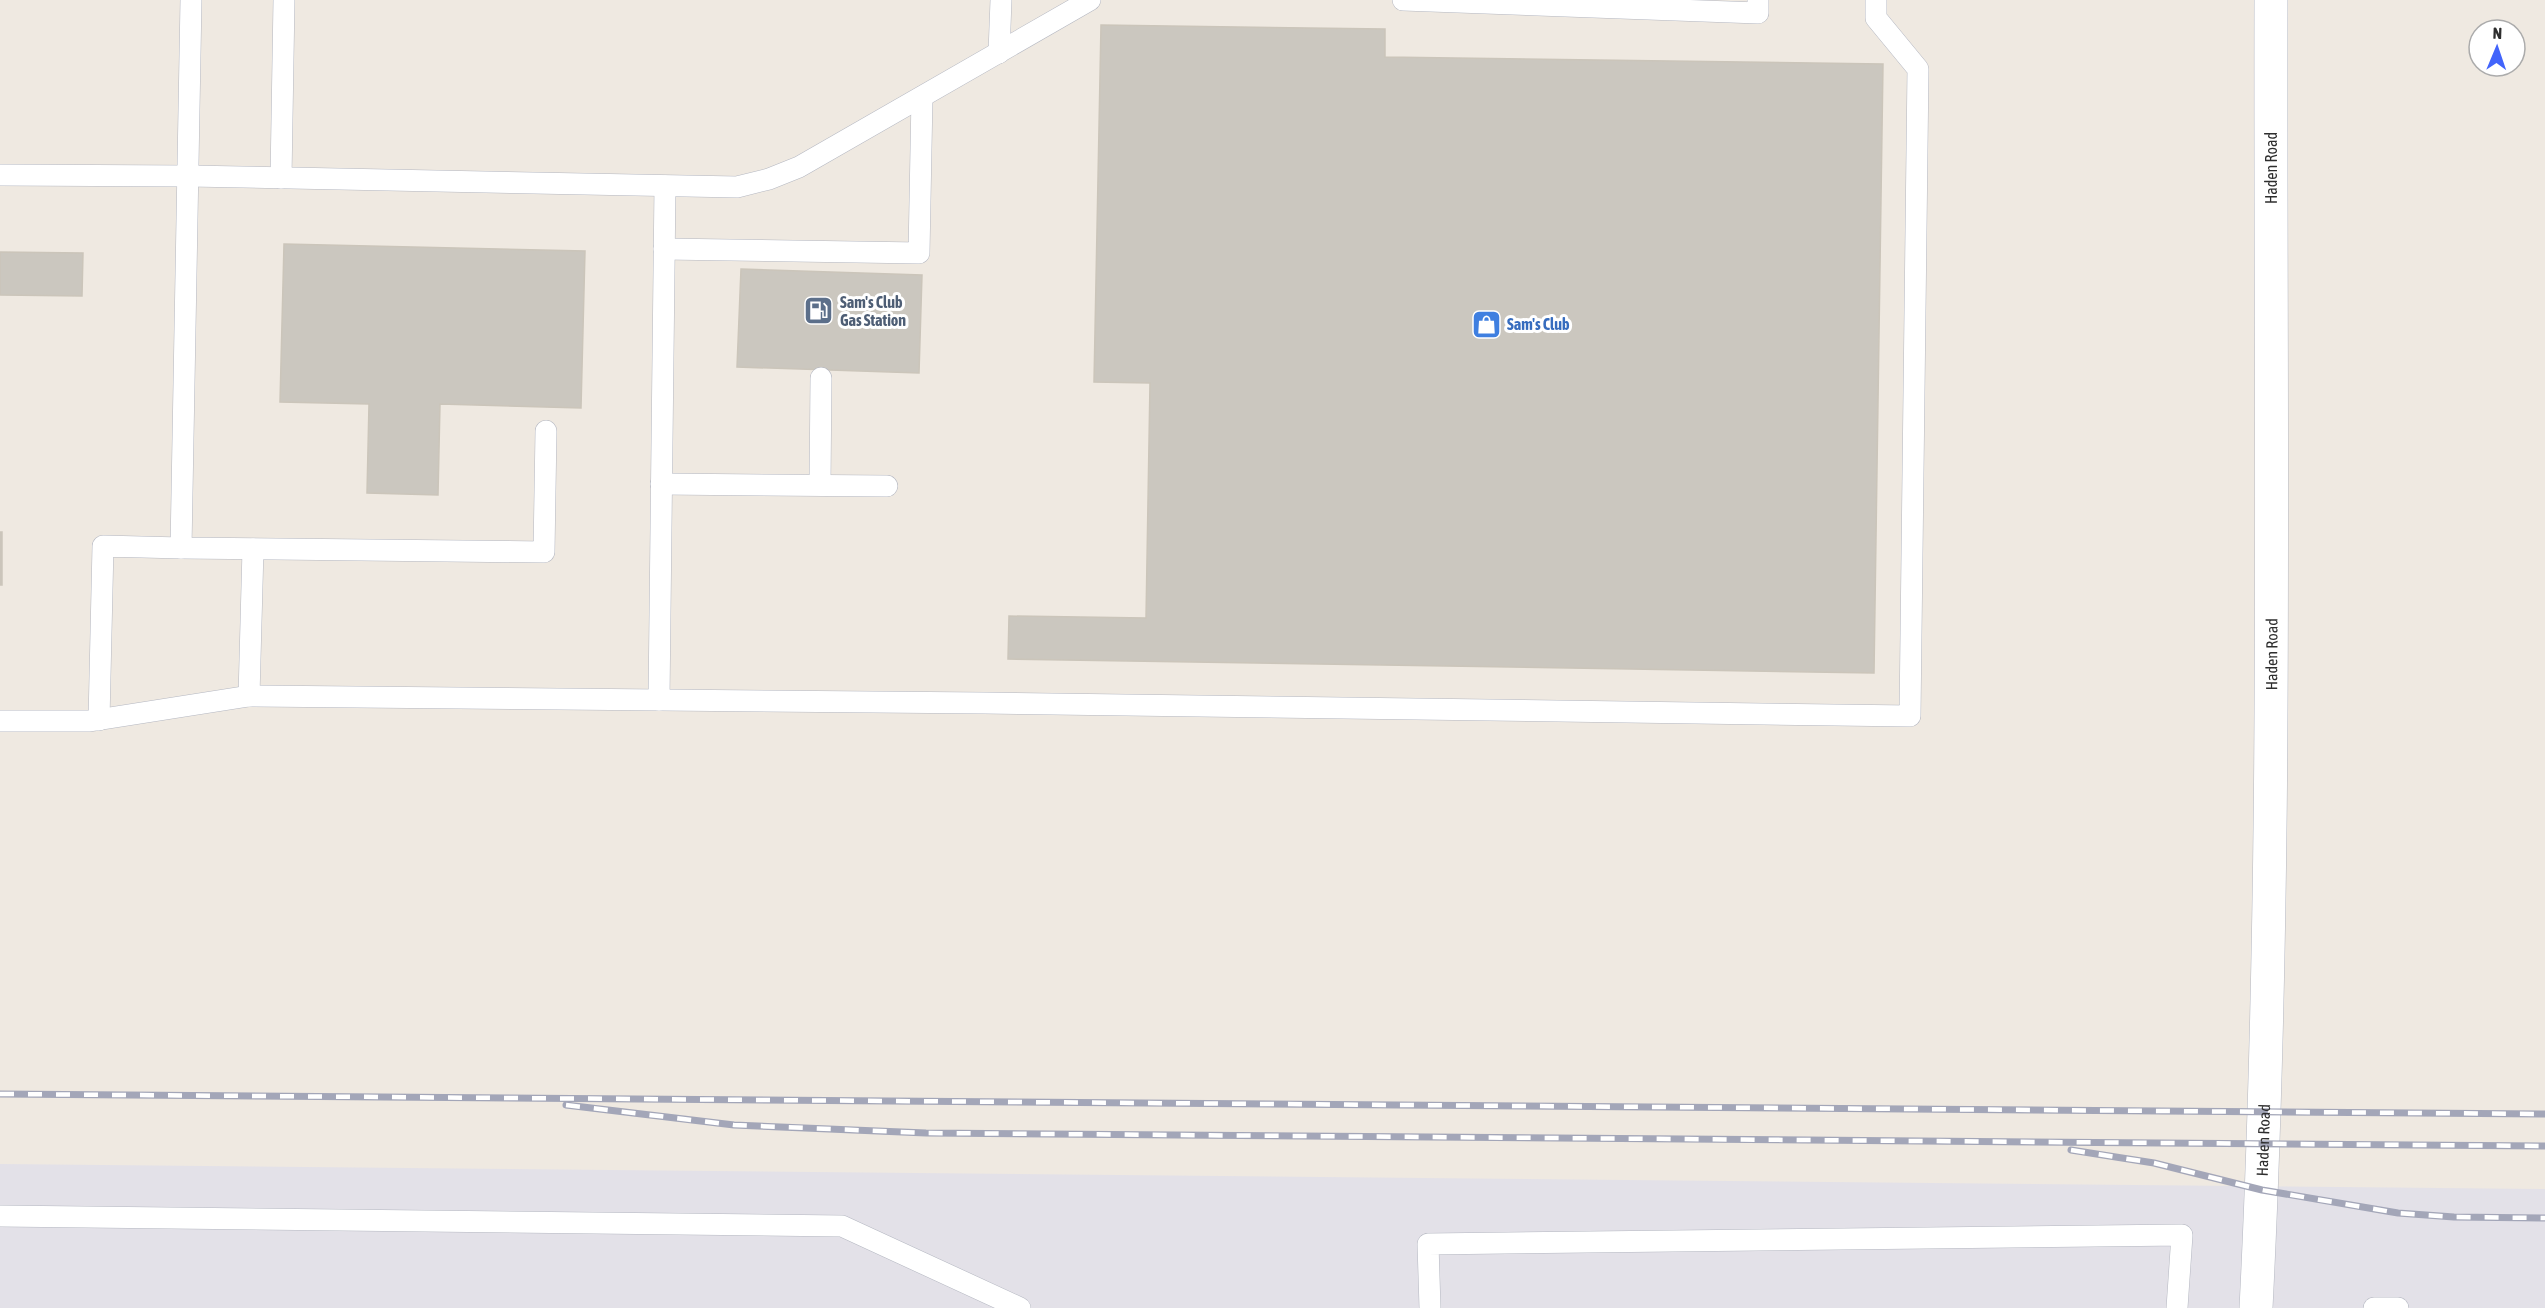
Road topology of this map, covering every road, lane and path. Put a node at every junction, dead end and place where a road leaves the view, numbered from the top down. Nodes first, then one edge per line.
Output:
1 (191, 0) edge
2 (284, 0) edge
3 (1001, 0) edge
4 (1090, 0) edge
5 (1402, 0) edge
6 (1876, 0) edge
7 (2271, 0) edge
8 (1758, 7) edge
9 (999, 53) junction
10 (922, 97) junction
11 (0, 176) edge
12 (189, 176) junction
13 (281, 178) junction
14 (665, 186) junction
15 (664, 249) junction
16 (821, 378) dead end
17 (546, 431) dead end
18 (661, 484) junction
19 (820, 485) junction
20 (887, 486) dead end
21 (181, 548) junction
22 (253, 549) junction
23 (249, 696) junction
24 (659, 700) junction
25 (99, 720) junction
26 (0, 722) edge
27 (0, 1215) edge
28 (1020, 1308) edge
29 (1430, 1308) edge
30 (2177, 1308) edge
31 (2256, 1308) edge
32 (2374, 1308) edge
33 (2398, 1308) edge

1 - 12 lane
2 - 13 lane
3 - 9 lane
4 - 9 lane
5 - 8 lane
6 - 24 lane
7 - 31 street, Haden Road
9 - 10 lane
10 - 14 lane
10 - 15 lane
11 - 12 lane
12 - 13 lane
12 - 21 lane
13 - 14 lane
14 - 15 lane
15 - 18 lane
16 - 19 lane
17 - 22 lane
18 - 19 lane
18 - 24 lane
19 - 20 lane
21 - 22 lane
21 - 25 lane
22 - 23 lane
23 - 24 lane
23 - 25 lane
25 - 26 lane
27 - 28 lane
29 - 30 lane
32 - 33 lane

